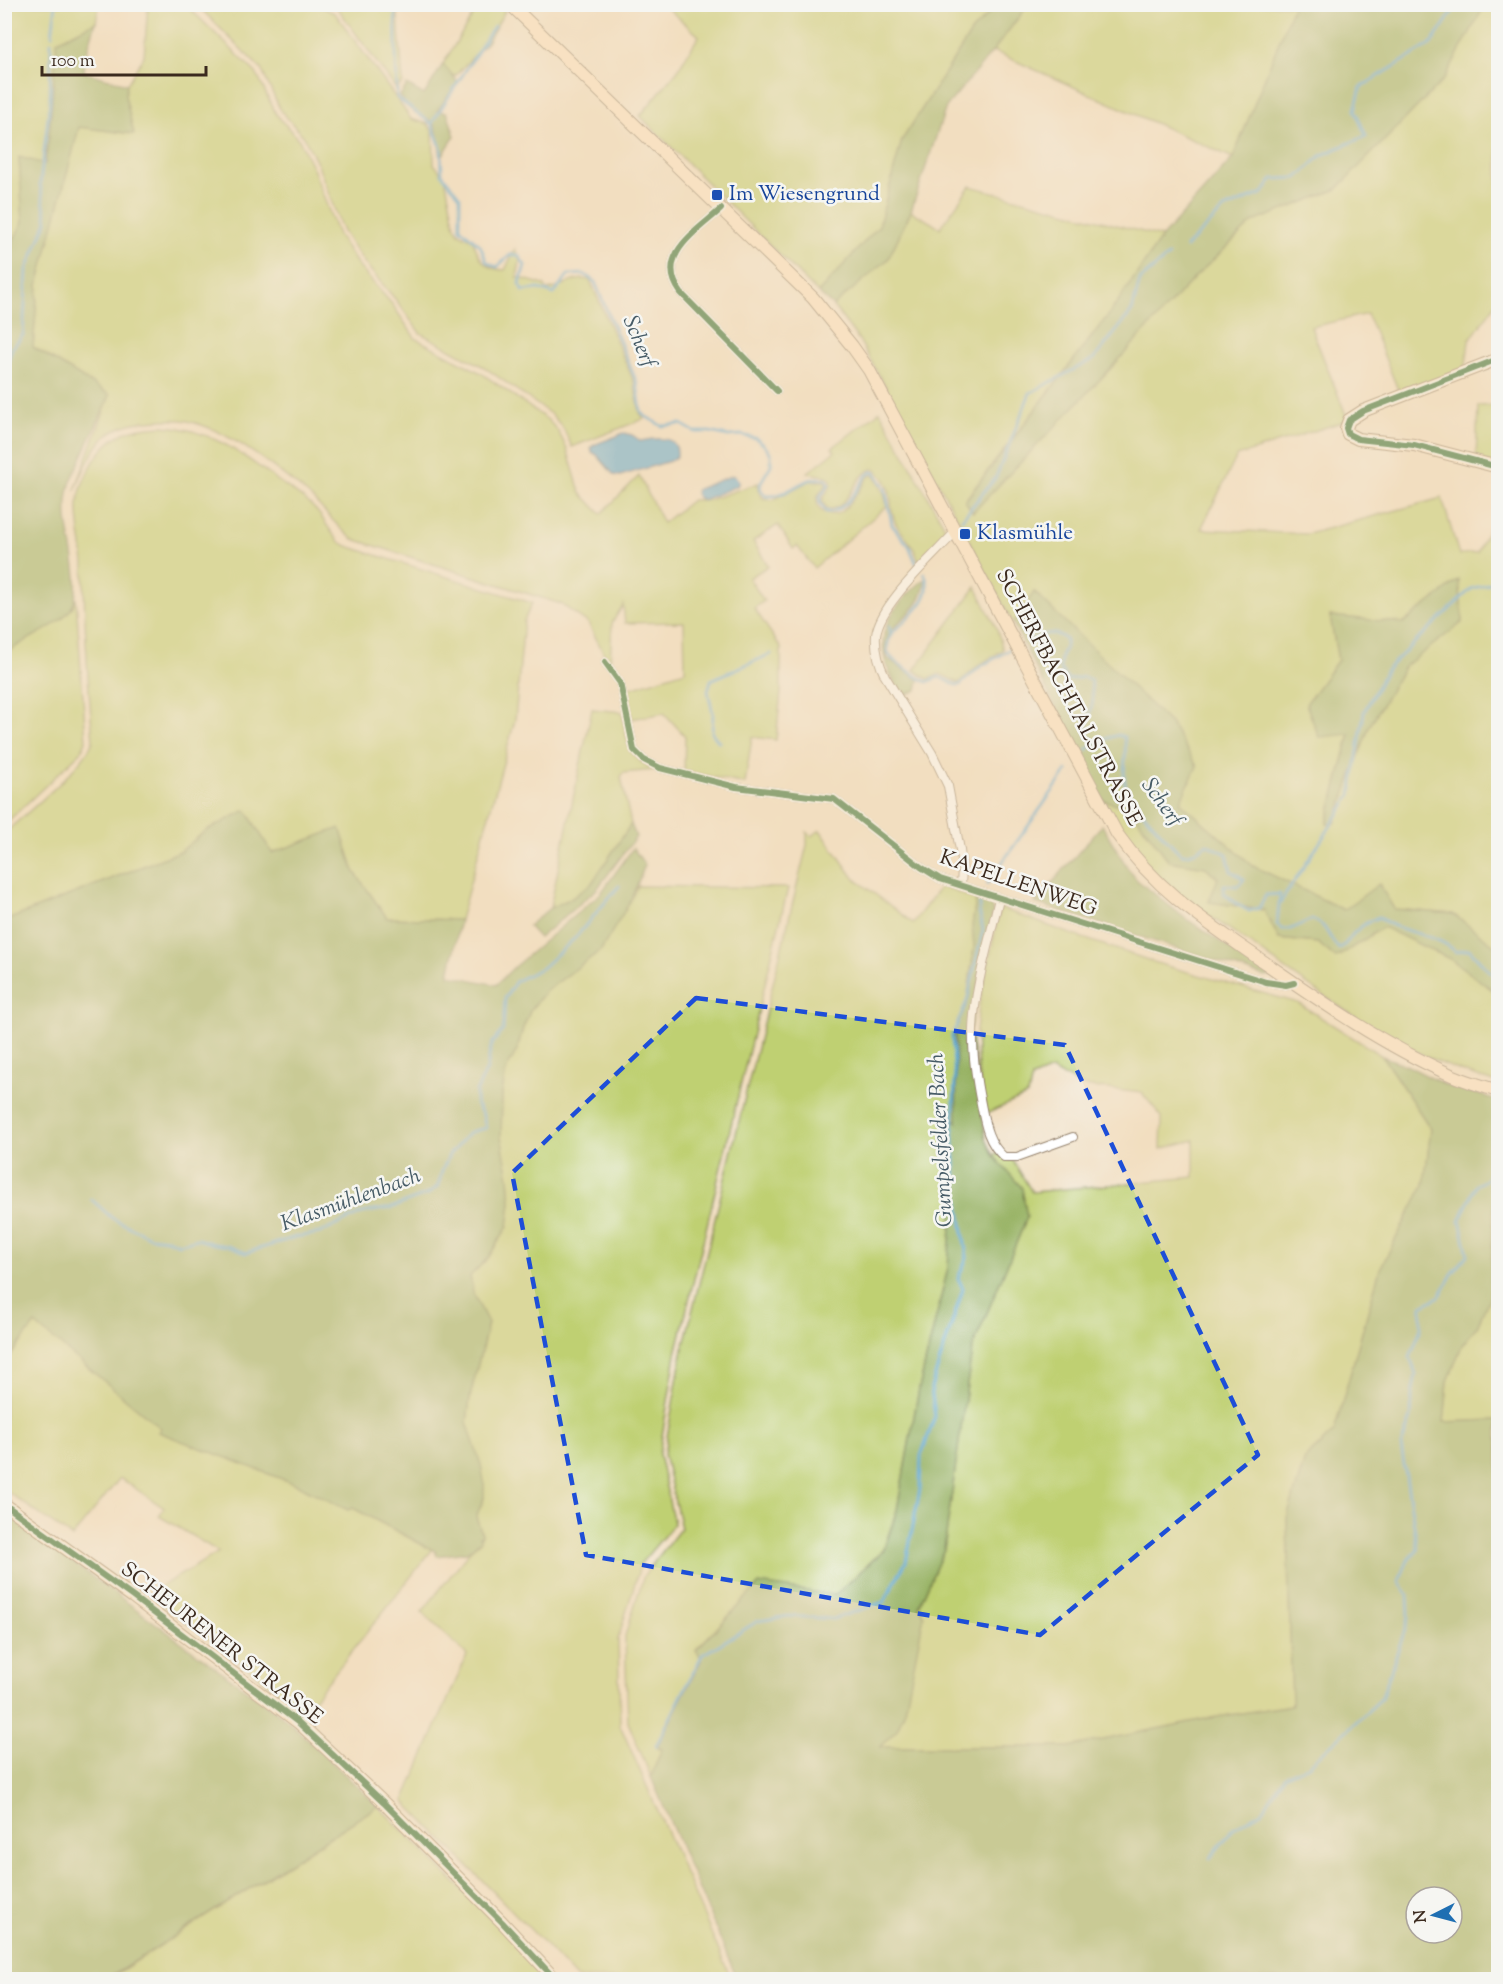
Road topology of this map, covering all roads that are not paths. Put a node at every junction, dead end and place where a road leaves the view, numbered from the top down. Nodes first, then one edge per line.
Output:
1 (510, 4) edge
2 (722, 209) junction
3 (1498, 359) edge
4 (777, 391) dead end
5 (1498, 467) edge
6 (956, 531) junction
7 (605, 662) dead end
8 (961, 885) junction
9 (999, 898) junction
10 (1294, 983) junction
11 (1498, 1091) edge
12 (1073, 1137) dead end
13 (4, 1504) edge
14 (556, 1980) edge

1 - 2 main road, SCHERFBACHTALSTRASSE
2 - 4 street
2 - 6 main road, SCHERFBACHTALSTRASSE
3 - 5 main road
6 - 8 street
6 - 10 main road, SCHERFBACHTALSTRASSE
7 - 8 street, KAPELLENWEG
8 - 9 street, KAPELLENWEG
9 - 10 street, KAPELLENWEG
9 - 12 street, KAPELLENWEG
10 - 11 main road, SCHERFBACHTALSTRASSE
13 - 14 main road, SCHEURENER STRASSE

